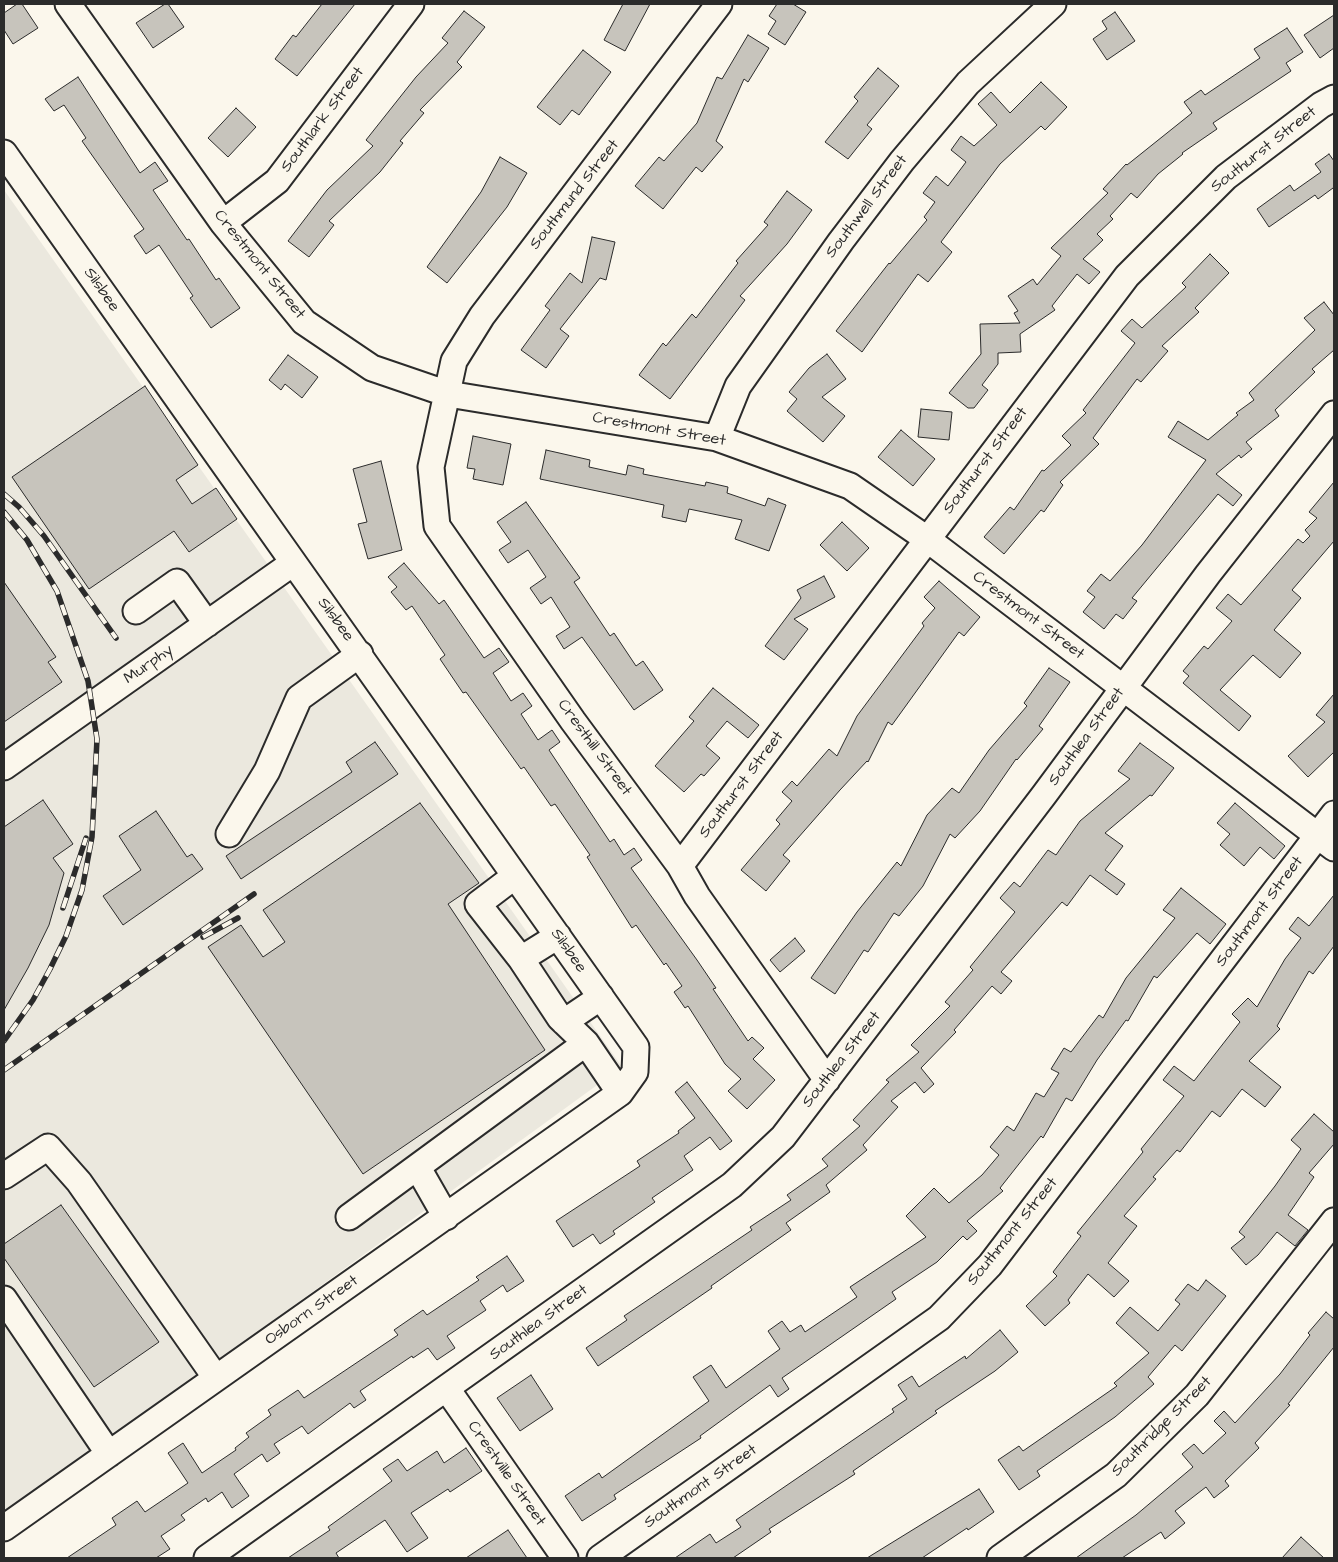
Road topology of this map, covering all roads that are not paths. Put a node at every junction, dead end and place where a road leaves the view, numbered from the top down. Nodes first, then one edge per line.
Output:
1 (411, 4) edge
2 (719, 4) edge
3 (1053, 4) edge
4 (79, 8) edge
5 (1334, 98) edge
6 (4, 153) edge
7 (223, 223) junction
8 (448, 394) junction
9 (1334, 414) edge
10 (718, 438) junction
11 (927, 539) junction
12 (293, 563) junction
13 (136, 611) dead end
14 (207, 624) junction
15 (360, 654) junction
16 (1122, 689) junction
17 (4, 767) edge
18 (1334, 814) edge
19 (229, 834) dead end
20 (1326, 841) edge
21 (680, 866) junction
22 (516, 876) junction
23 (558, 936) junction
24 (522, 959) junction
25 (601, 997) junction
26 (564, 1022) junction
27 (586, 1043) junction
28 (827, 1080) junction
29 (620, 1093) junction
30 (418, 1168) junction
31 (4, 1176) edge
32 (446, 1216) junction
33 (348, 1217) dead end
34 (1334, 1221) edge
35 (4, 1299) edge
36 (216, 1378) junction
37 (447, 1389) junction
38 (109, 1454) junction
39 (4, 1528) edge
40 (207, 1558) edge
41 (565, 1558) edge
42 (600, 1558) edge
43 (1000, 1558) edge

1 - 7 street, Southlark Street
2 - 8 street, Southmund Street
3 - 10 street, Southwell Street
4 - 7 street, Crestmont Street
5 - 11 street, Southurst Street
6 - 12 street, Silsbee
7 - 8 street, Crestmont Street
8 - 10 street, Crestmont Street
8 - 21 street, Cresthill Street
9 - 16 street, Southlea Street
10 - 11 street, Crestmont Street
11 - 16 street, Crestmont Street
11 - 21 street, Southurst Street
12 - 14 street, Murphy
12 - 15 street, Silsbee
13 - 14 street
14 - 17 street, Murphy
15 - 19 street
15 - 22 street, Silsbee
16 - 20 street, Crestmont Street
16 - 28 street, Southlea Street
18 - 20 street, Southmont Street
20 - 42 street, Southmont Street
21 - 28 street, Cresthill Street
22 - 23 street, Silsbee
22 - 24 street
23 - 24 street
23 - 25 street, Silsbee
24 - 26 street
25 - 26 street
25 - 29 street, Silsbee
26 - 27 street
27 - 29 street
27 - 30 street
28 - 37 street, Southlea Street
29 - 32 street, Osborn Street
30 - 32 street
30 - 33 street
31 - 36 street
32 - 36 street, Osborn Street
34 - 43 street, Southridge Street
35 - 38 street
36 - 38 street, Osborn Street
37 - 40 street, Southlea Street
37 - 41 street, Crestville Street
38 - 39 street, Osborn Street

